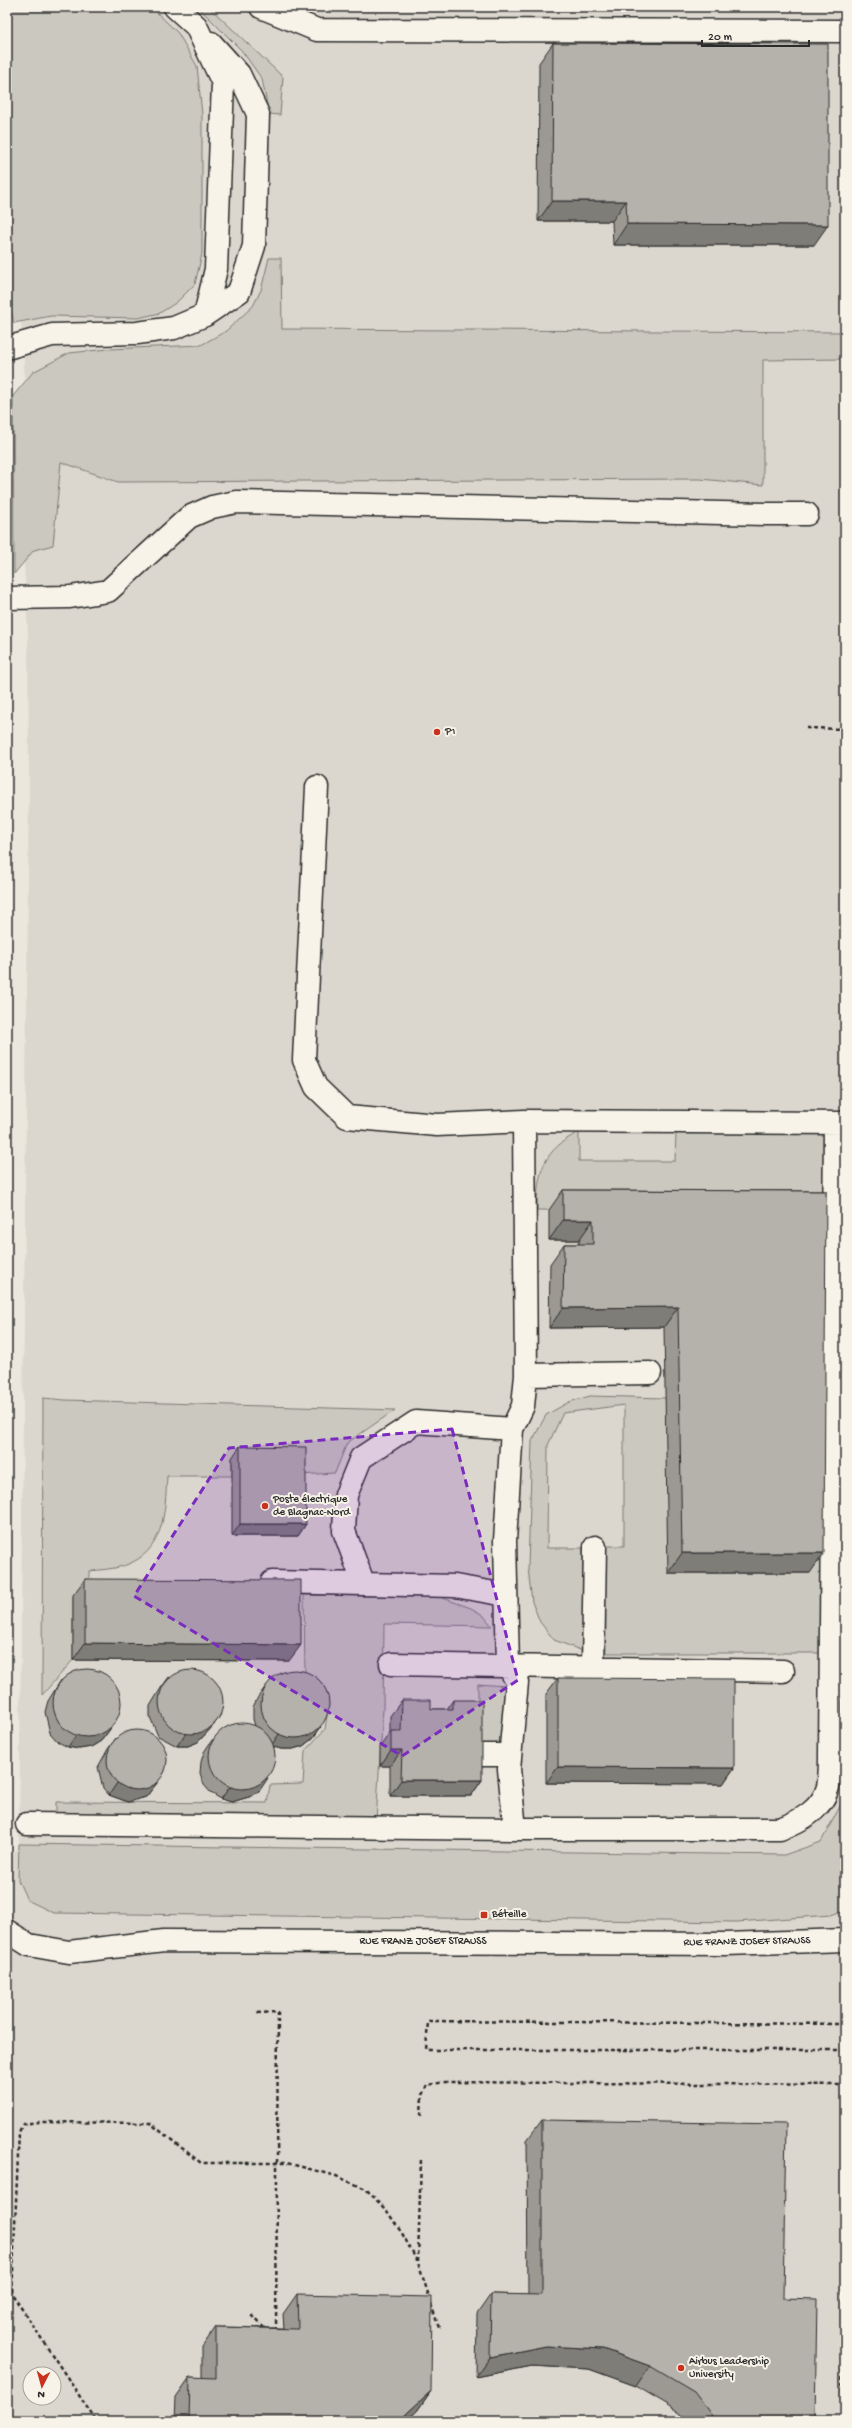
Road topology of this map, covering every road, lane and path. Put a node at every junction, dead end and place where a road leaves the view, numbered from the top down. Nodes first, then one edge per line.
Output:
1 (175, 7) edge
2 (261, 7) edge
3 (196, 26) junction
4 (845, 30) edge
5 (205, 315) junction
6 (7, 348) edge
7 (807, 514) dead end
8 (7, 598) edge
9 (806, 728) dead end
10 (845, 729) edge
11 (317, 787) dead end
12 (524, 1121) junction
13 (840, 1123) edge
14 (650, 1373) dead end
15 (526, 1375) junction
16 (512, 1429) junction
17 (595, 1547) dead end
18 (252, 1582) edge
19 (363, 1582) junction
20 (506, 1595) junction
21 (391, 1664) dead end
22 (508, 1665) junction
23 (593, 1667) junction
24 (783, 1671) dead end
25 (476, 1755) edge
26 (510, 1755) junction
27 (27, 1824) dead end
28 (515, 1829) junction
29 (7, 1931) edge
30 (845, 1940) edge
31 (257, 2013) dead end
32 (845, 2024) edge
33 (845, 2050) edge
34 (845, 2077) edge
35 (844, 2085) edge
36 (845, 2103) edge
37 (421, 2116) dead end
38 (844, 2149) edge
39 (420, 2158) dead end
40 (277, 2163) junction
41 (418, 2263) junction
42 (252, 2315) dead end
43 (439, 2328) dead end
44 (276, 2333) edge
45 (272, 2336) edge
46 (96, 2421) edge
47 (842, 2421) edge

1 - 3 street
2 - 4 street
3 - 5 street
3 - 5 street
5 - 6 street
7 - 8 street
9 - 10 path
11 - 12 street
12 - 13 street
12 - 15 street
13 - 28 street
14 - 15 street
15 - 16 street
16 - 19 street
16 - 20 street
17 - 23 street
18 - 19 street
19 - 20 street
20 - 22 street
21 - 22 street
22 - 23 street
22 - 26 street
23 - 24 street
25 - 26 street
26 - 28 street
27 - 28 street
29 - 30 street, RUE FRANZ JOSEF STRAUSS
31 - 40 path
32 - 33 path
34 - 35 path
35 - 36 path
35 - 37 path
38 - 47 path
39 - 41 path
40 - 41 path
40 - 44 path
40 - 46 path
41 - 43 path
42 - 45 path

